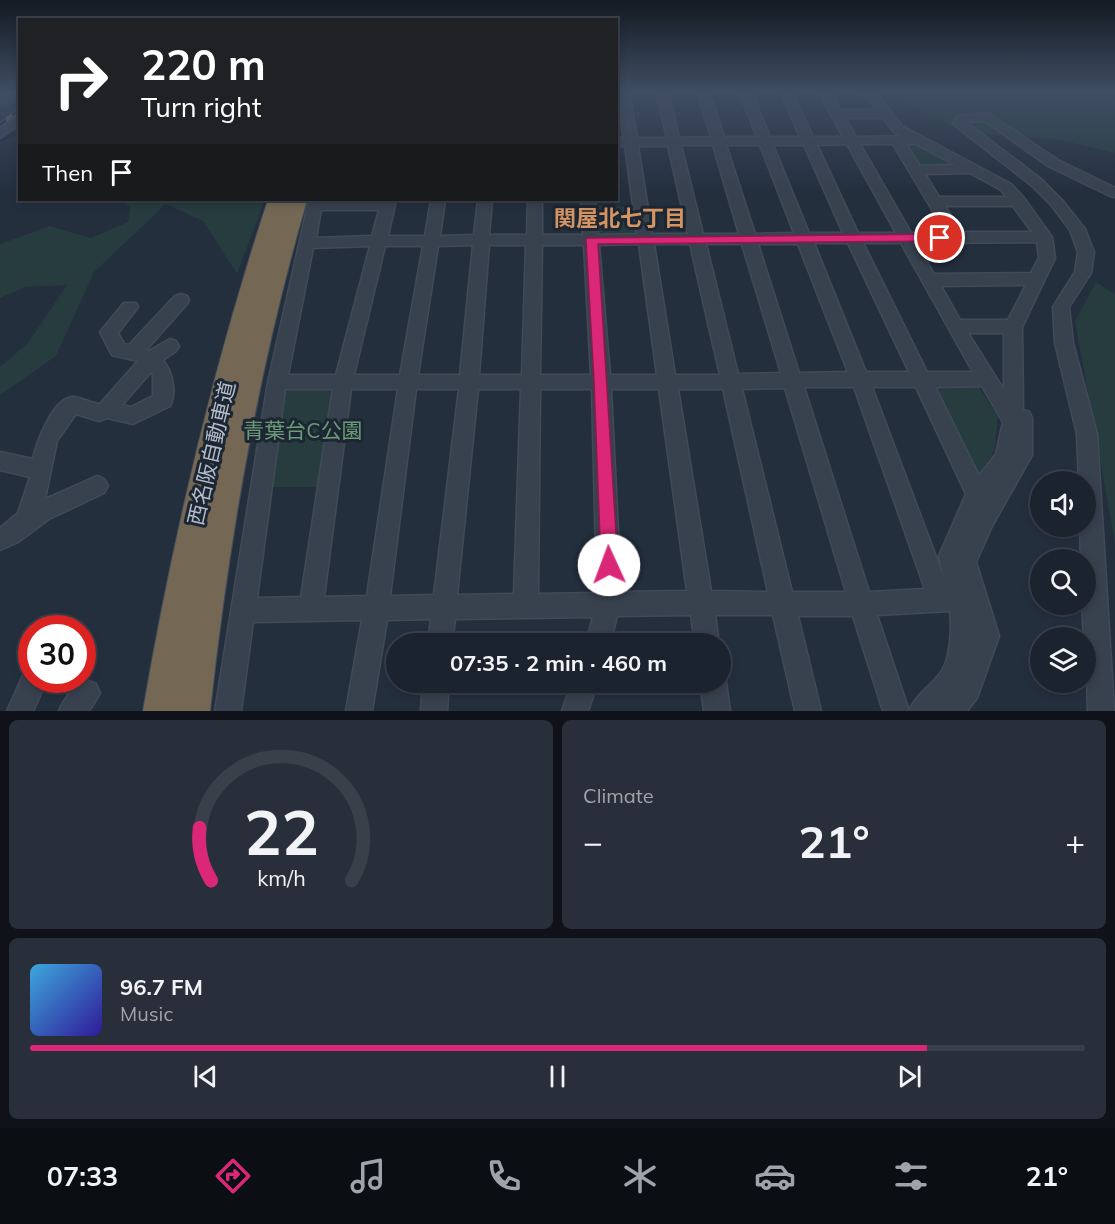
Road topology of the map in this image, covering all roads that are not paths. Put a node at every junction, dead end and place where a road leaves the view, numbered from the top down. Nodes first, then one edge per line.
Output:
1 (12, 124) edge
2 (623, 124) edge
3 (669, 124) edge
4 (714, 124) edge
5 (758, 124) edge
6 (802, 124) edge
7 (842, 124) edge
8 (894, 124) edge
9 (959, 124) edge
10 (998, 124) edge
11 (0, 134) edge
12 (764, 139) junction
13 (719, 140) junction
14 (809, 140) junction
15 (851, 140) junction
16 (897, 140) junction
17 (918, 140) junction
18 (673, 141) junction
19 (623, 142) edge
20 (973, 169) junction
21 (914, 170) junction
22 (1115, 194) edge
23 (278, 201) edge
24 (438, 201) edge
25 (485, 201) edge
26 (535, 201) edge
27 (588, 201) edge
28 (1019, 201) junction
29 (309, 202) edge
30 (388, 202) edge
31 (934, 202) junction
32 (1044, 237) junction
33 (906, 238) junction
34 (957, 238) junction
35 (749, 239) junction
36 (803, 239) junction
37 (481, 240) junction
38 (534, 240) junction
39 (591, 240) junction
40 (697, 240) junction
41 (854, 240) junction
42 (379, 241) junction
43 (432, 241) junction
44 (646, 241) junction
45 (307, 243) junction
46 (1038, 279) junction
47 (930, 280) junction
48 (181, 300) dead end
49 (130, 307) dead end
50 (956, 326) junction
51 (1012, 327) junction
52 (170, 346) dead end
53 (133, 352) junction
54 (151, 359) junction
55 (922, 378) junction
56 (860, 379) junction
57 (987, 379) junction
58 (792, 380) junction
59 (601, 381) junction
60 (277, 382) junction
61 (343, 382) junction
62 (408, 382) junction
63 (469, 382) junction
64 (531, 382) junction
65 (667, 382) junction
66 (729, 382) junction
67 (1022, 383) dead end
68 (107, 410) junction
69 (1013, 421) junction
70 (0, 462) edge
71 (42, 469) junction
72 (97, 486) dead end
73 (976, 494) junction
74 (26, 522) junction
75 (0, 539) edge
76 (951, 599) junction
77 (701, 603) junction
78 (782, 603) junction
79 (861, 603) junction
80 (608, 604) junction
81 (526, 605) junction
82 (377, 606) junction
83 (444, 606) junction
84 (311, 608) junction
85 (244, 610) junction
86 (441, 633) edge
87 (601, 633) edge
88 (705, 633) edge
89 (28, 693) edge
90 (435, 693) edge
91 (581, 693) edge
92 (714, 693) edge
93 (20, 711) edge
94 (162, 711) edge
95 (191, 711) edge
96 (228, 711) edge
97 (359, 711) edge
98 (434, 711) edge
99 (575, 711) edge
100 (717, 711) edge
101 (808, 711) edge
102 (896, 711) edge
103 (922, 711) edge
104 (950, 711) edge
105 (1101, 711) edge

1 - 11 street
2 - 19 street
3 - 18 street
4 - 13 street
5 - 12 street
6 - 14 street
7 - 15 street
8 - 17 street
9 - 105 street
10 - 22 street
12 - 13 street
12 - 14 street
12 - 36 street
13 - 18 street
13 - 35 street
14 - 15 street
14 - 41 street
15 - 16 street
15 - 33 street
16 - 17 street
16 - 21 street
17 - 20 street
18 - 19 street
18 - 40 street
19 - 44 street
20 - 21 street
20 - 28 street
21 - 31 street
23 - 94 highway, 西名阪自動車道
24 - 43 street
25 - 37 street
26 - 38 street
27 - 39 street
28 - 31 street
28 - 32 street
29 - 30 street
29 - 45 street
29 - 95 highway, 西名阪自動車道
30 - 42 street
31 - 34 street
32 - 34 street
32 - 46 street
33 - 34 street
33 - 41 street
33 - 47 street
35 - 36 street
35 - 40 street
35 - 58 street
36 - 41 street
36 - 56 street
37 - 38 street
37 - 43 street
37 - 63 street
38 - 39 street
38 - 64 street
39 - 44 street
39 - 59 street
40 - 44 street
40 - 66 street
41 - 55 street
42 - 43 street
42 - 45 street
42 - 61 street
43 - 62 street
44 - 65 street
45 - 60 street
46 - 47 street
46 - 51 street
47 - 50 street
48 - 53 street
49 - 53 street
50 - 51 street
50 - 57 street
51 - 69 street
52 - 54 street
53 - 54 street
54 - 68 street
54 - 68 street
55 - 56 street
55 - 57 street
55 - 73 street
56 - 58 street
56 - 76 street
57 - 69 street
58 - 66 street
58 - 79 street
59 - 64 street
59 - 65 street
59 - 80 street
60 - 61 street
60 - 85 street
61 - 62 street
61 - 84 street
62 - 63 street
62 - 82 street
63 - 64 street
63 - 83 street
64 - 81 street
65 - 66 street
65 - 77 street
66 - 78 street
67 - 104 street
68 - 71 street
69 - 73 street
70 - 71 street
71 - 74 street
72 - 74 street
73 - 76 street
74 - 75 street
76 - 79 street
76 - 103 street
77 - 78 street
77 - 80 street
77 - 88 street
78 - 79 street
78 - 101 street
79 - 102 street
80 - 81 street
80 - 87 street
81 - 83 street
82 - 83 street
82 - 84 street
82 - 97 street
83 - 86 street
84 - 85 street
85 - 96 street
89 - 93 street
90 - 98 street
91 - 99 street
92 - 100 street

